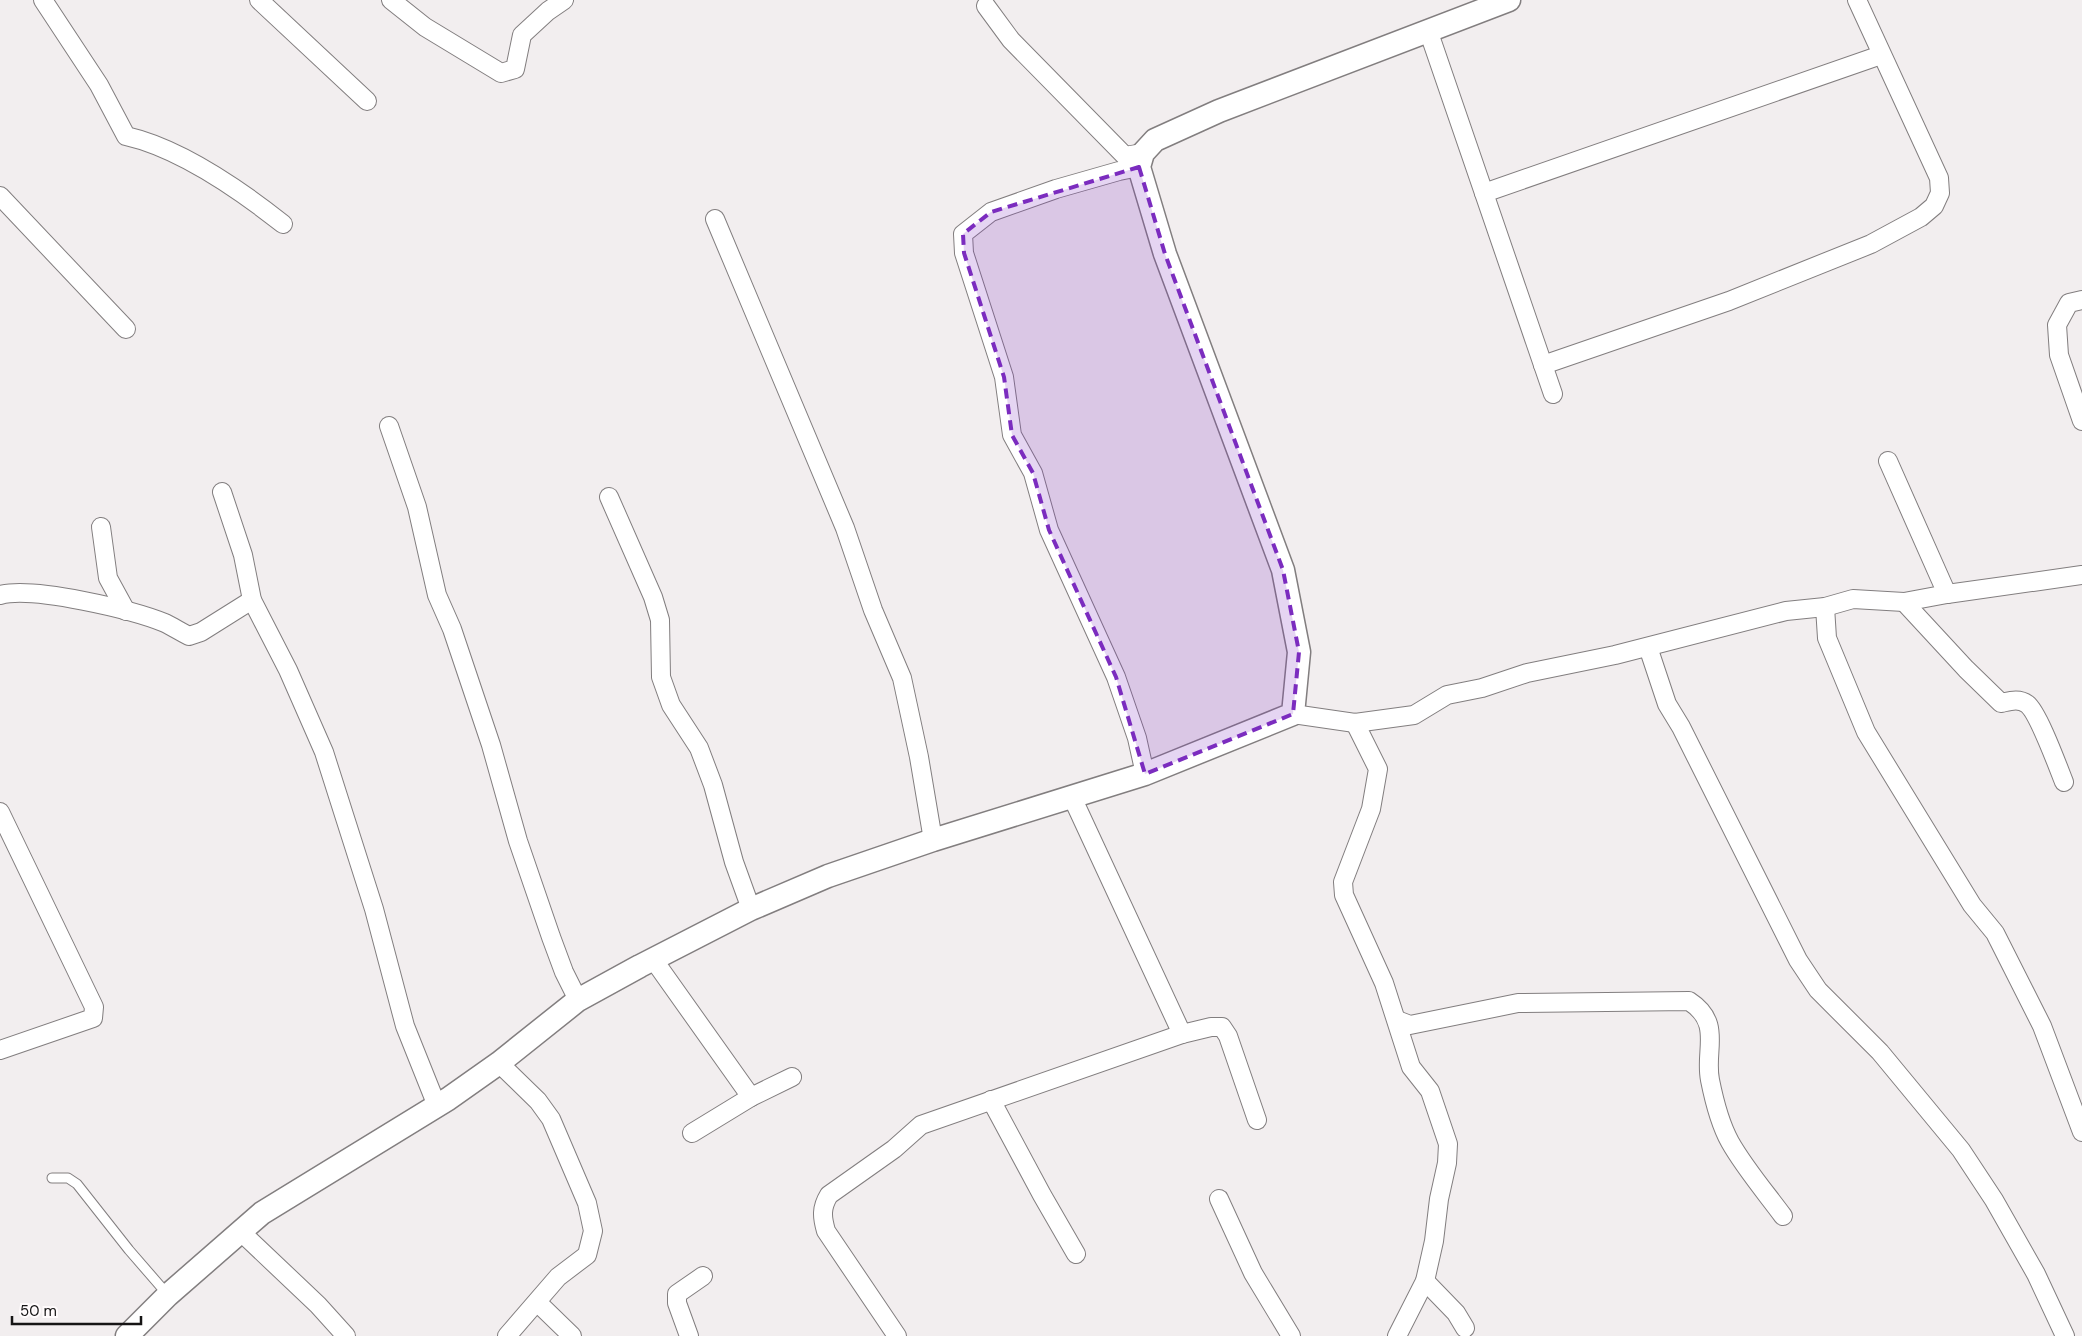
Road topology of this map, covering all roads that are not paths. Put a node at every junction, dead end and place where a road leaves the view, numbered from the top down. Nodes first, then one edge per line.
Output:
1 (43, 0) edge
2 (259, 0) edge
3 (390, 0) edge
4 (564, 0) edge
5 (1509, 0) edge
6 (1857, 0) edge
7 (1484, 4) edge
8 (986, 6) dead end
9 (1428, 30) junction
10 (1881, 55) junction
11 (367, 101) dead end
12 (1141, 160) junction
13 (1484, 193) junction
14 (0, 196) edge
15 (715, 219) dead end
16 (283, 224) dead end
17 (2082, 300) edge
18 (126, 329) dead end
19 (1543, 364) junction
20 (1553, 394) dead end
21 (2082, 421) edge
22 (389, 426) dead end
23 (1888, 461) dead end
24 (222, 492) dead end
25 (609, 497) dead end
26 (101, 527) dead end
27 (2082, 575) edge
28 (1947, 594) junction
29 (0, 595) edge
30 (252, 600) junction
31 (1904, 602) junction
32 (1825, 607) junction
33 (126, 611) junction
34 (1648, 647) junction
35 (1293, 714) junction
36 (1355, 723) junction
37 (1145, 774) junction
38 (2064, 782) dead end
39 (1072, 797) junction
40 (0, 812) edge
41 (932, 840) junction
42 (751, 909) junction
43 (653, 959) junction
44 (578, 1000) junction
45 (1397, 1020) junction
46 (1182, 1034) junction
47 (0, 1050) edge
48 (499, 1063) junction
49 (792, 1077) dead end
50 (751, 1097) junction
51 (991, 1100) junction
52 (436, 1106) junction
53 (1257, 1120) dead end
54 (2082, 1132) edge
55 (692, 1133) dead end
56 (52, 1178) dead end
57 (1219, 1199) dead end
58 (1783, 1216) dead end
59 (240, 1231) junction
60 (1076, 1254) dead end
61 (703, 1276) dead end
62 (1425, 1281) junction
63 (168, 1295) junction
64 (537, 1302) junction
65 (1465, 1328) dead end
66 (127, 1336) edge
67 (346, 1336) edge
68 (507, 1336) edge
69 (572, 1336) edge
70 (689, 1336) edge
71 (897, 1336) edge
72 (1291, 1336) edge
73 (1397, 1336) edge
74 (2065, 1336) edge

1 - 16 street
2 - 11 street
3 - 4 street
5 - 7 street
6 - 10 street
7 - 9 street
8 - 12 street
9 - 12 street
9 - 13 street
10 - 13 street
10 - 19 street
12 - 35 street
12 - 37 street
13 - 19 street
14 - 18 street
15 - 41 street
17 - 21 street
19 - 20 street
22 - 44 street
23 - 28 street
24 - 30 street
25 - 42 street
26 - 33 street
27 - 28 street
28 - 31 street
29 - 33 street
30 - 33 street
30 - 52 street
31 - 32 street
31 - 38 street
32 - 34 street
32 - 54 street
34 - 36 street
34 - 74 street
35 - 36 street
35 - 37 street
36 - 45 street
37 - 39 street
39 - 41 street
39 - 46 street
40 - 47 street
41 - 42 street
42 - 43 street
43 - 44 street
43 - 50 street
44 - 48 street
45 - 58 street
45 - 62 street
46 - 51 street
46 - 53 street
48 - 52 street
48 - 64 street
49 - 50 street
50 - 55 street
51 - 60 street
51 - 71 street
52 - 59 street
56 - 63 lane
57 - 72 street
59 - 63 street
59 - 67 street
61 - 70 street
62 - 65 street
62 - 73 street
63 - 66 street
64 - 68 street
64 - 69 street

